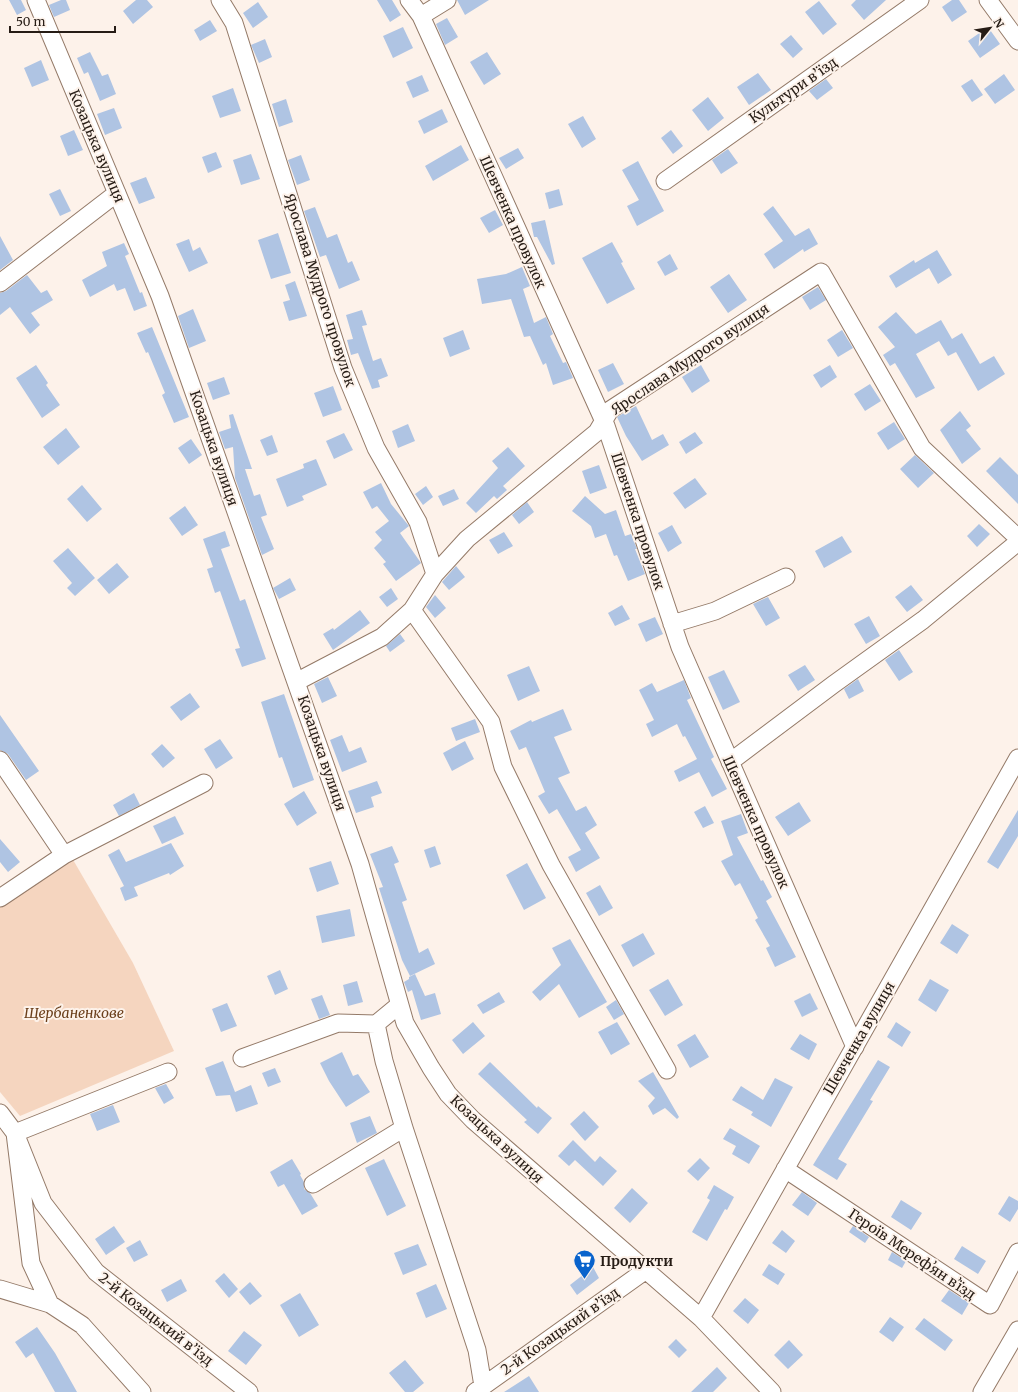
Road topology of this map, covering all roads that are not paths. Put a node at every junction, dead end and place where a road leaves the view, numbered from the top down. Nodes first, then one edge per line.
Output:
1 (36, 0) edge
2 (220, 0) edge
3 (408, 0) edge
4 (447, 0) edge
5 (920, 0) edge
6 (988, 0) edge
7 (421, 16) junction
8 (1018, 41) edge
9 (665, 181) dead end
10 (117, 193) junction
11 (0, 283) edge
12 (604, 421) junction
13 (1018, 538) edge
14 (1018, 542) edge
15 (435, 574) junction
16 (786, 577) dead end
17 (412, 610) junction
18 (672, 624) junction
19 (296, 682) junction
20 (1018, 758) edge
21 (0, 760) edge
22 (730, 762) junction
23 (204, 783) dead end
24 (64, 856) junction
25 (0, 898) edge
26 (399, 1005) junction
27 (376, 1024) junction
28 (855, 1047) junction
29 (242, 1058) dead end
30 (667, 1070) dead end
31 (168, 1072) dead end
32 (0, 1113) edge
33 (404, 1128) junction
34 (15, 1133) junction
35 (785, 1170) junction
36 (313, 1184) dead end
37 (1018, 1252) edge
38 (646, 1270) junction
39 (0, 1289) edge
40 (50, 1304) junction
41 (701, 1318) junction
42 (1018, 1330) edge
43 (479, 1389) edge
44 (142, 1392) edge
45 (249, 1392) edge
46 (772, 1392) edge
47 (982, 1392) edge

1 - 10 street, Козацька вулиця
2 - 15 street, Ярослава Мудрого провулок
3 - 7 street, Шевченка провулок
4 - 7 street
5 - 9 street, Культури в’їзд
6 - 8 street
7 - 12 street, Шевченка провулок
10 - 11 street
10 - 19 street, Козацька вулиця
12 - 13 street, Ярослава Мудрого вулиця
12 - 15 street, Ярослава Мудрого вулиця
12 - 18 street, Шевченка провулок
14 - 22 street
15 - 17 street, Ярослава Мудрого вулиця
16 - 18 street
17 - 19 street, Ярослава Мудрого вулиця
17 - 30 street
18 - 22 street, Шевченка провулок
19 - 26 street, Козацька вулиця
20 - 28 street, Шевченка вулиця
21 - 24 street
22 - 28 street, Шевченка провулок
23 - 24 street
24 - 25 street
26 - 27 street
26 - 38 street, Козацька вулиця
27 - 29 street
27 - 33 street
28 - 35 street, Шевченка вулиця
31 - 34 street
32 - 34 street
33 - 36 street
33 - 43 street
34 - 40 street
34 - 45 street, 2-й Козацький в’їзд
35 - 37 street, Героїв Мерефʼян вʼїзд
35 - 41 street, Шевченка вулиця
38 - 41 street, Козацька вулиця
38 - 43 street, 2-й Козацький в’їзд
39 - 40 street
40 - 44 street
41 - 46 street, Козацька вулиця
42 - 47 street

